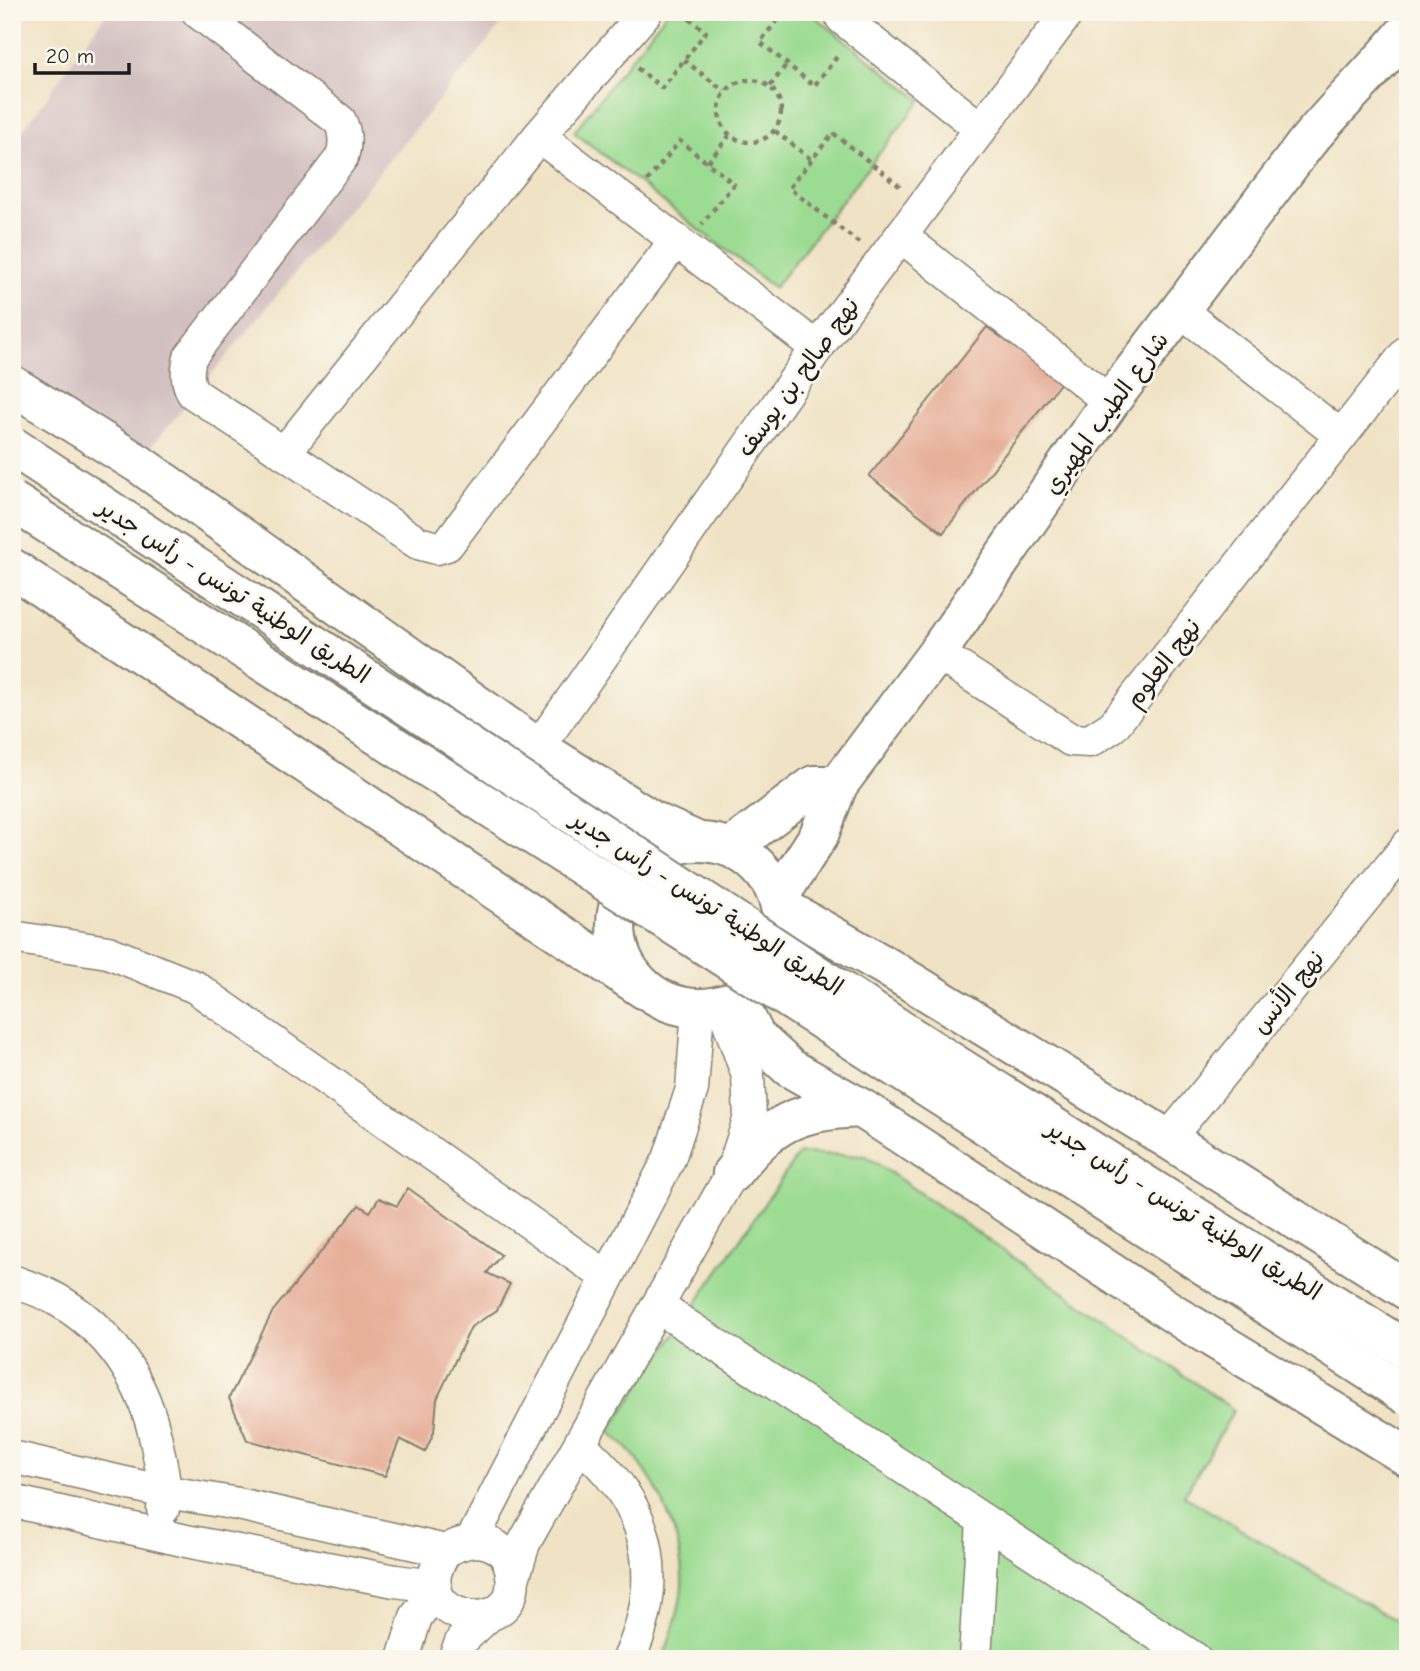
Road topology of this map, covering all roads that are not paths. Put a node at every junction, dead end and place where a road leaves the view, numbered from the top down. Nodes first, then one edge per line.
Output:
1 (198, 12) edge
2 (646, 12) edge
3 (1068, 12) edge
4 (852, 22) edge
5 (1401, 43) edge
6 (981, 129) junction
7 (539, 136) junction
8 (901, 236) junction
9 (680, 243) junction
10 (1181, 311) junction
11 (817, 348) junction
12 (1408, 351) edge
13 (12, 385) edge
14 (1110, 402) junction
15 (1339, 435) junction
16 (12, 446) edge
17 (284, 453) junction
18 (12, 501) edge
19 (12, 568) edge
20 (937, 653) junction
21 (538, 748) junction
22 (838, 785) junction
23 (714, 844) junction
24 (1408, 845) edge
25 (780, 902) junction
26 (12, 937) edge
27 (645, 990) junction
28 (719, 1005) junction
29 (861, 1108) junction
30 (1168, 1139) junction
31 (732, 1174) junction
32 (607, 1277) junction
33 (12, 1281) edge
34 (1408, 1291) edge
35 (657, 1306) junction
36 (1408, 1351) edge
37 (1408, 1396) edge
38 (580, 1444) junction
39 (12, 1457) edge
40 (1408, 1457) edge
41 (166, 1492) junction
42 (12, 1501) edge
43 (983, 1520) junction
44 (158, 1534) junction
45 (459, 1545) junction
46 (513, 1579) junction
47 (435, 1588) junction
48 (488, 1616) junction
49 (403, 1659) edge
50 (454, 1659) edge
51 (629, 1659) edge
52 (975, 1659) edge
53 (1195, 1659) edge

1 - 17 street
2 - 7 street
3 - 6 street, نهج صالح بن يوسف
4 - 6 street
5 - 10 main road, شارع الطيب المهيري
6 - 8 street, نهج صالح بن يوسف
7 - 9 street
7 - 17 street
8 - 11 street, نهج صالح بن يوسف
8 - 14 street
9 - 11 street
9 - 17 street
10 - 14 main road, شارع الطيب المهيري
10 - 15 street
11 - 21 street, نهج صالح بن يوسف
12 - 15 street, نهج العلوم
13 - 21 main road
14 - 20 main road, شارع الطيب المهيري
15 - 20 street, نهج العلوم
16 - 36 main road, الطريق الوطنية تونس - رأس جدير, bridge
18 - 37 main road, الطريق الوطنية تونس - رأس جدير, bridge
19 - 27 main road
20 - 22 main road, شارع الطيب المهيري
21 - 23 main road
22 - 23 main road
22 - 25 main road, شارع الطيب المهيري
23 - 25 main road
23 - 27 main road
24 - 30 street, نهج الأنس
25 - 28 main road
25 - 30 main road
26 - 32 street
27 - 28 main road
28 - 29 main road
28 - 31 street
28 - 32 street
29 - 31 main road
29 - 40 main road
30 - 34 main road
31 - 35 street
32 - 45 street
33 - 41 street
35 - 38 street
35 - 43 street
38 - 46 street
38 - 51 street
39 - 41 street
41 - 44 street
41 - 45 street
42 - 44 street
43 - 52 street
43 - 53 street
44 - 47 street
45 - 46 street
45 - 47 street
46 - 48 street
47 - 48 street
47 - 49 street
48 - 50 street

